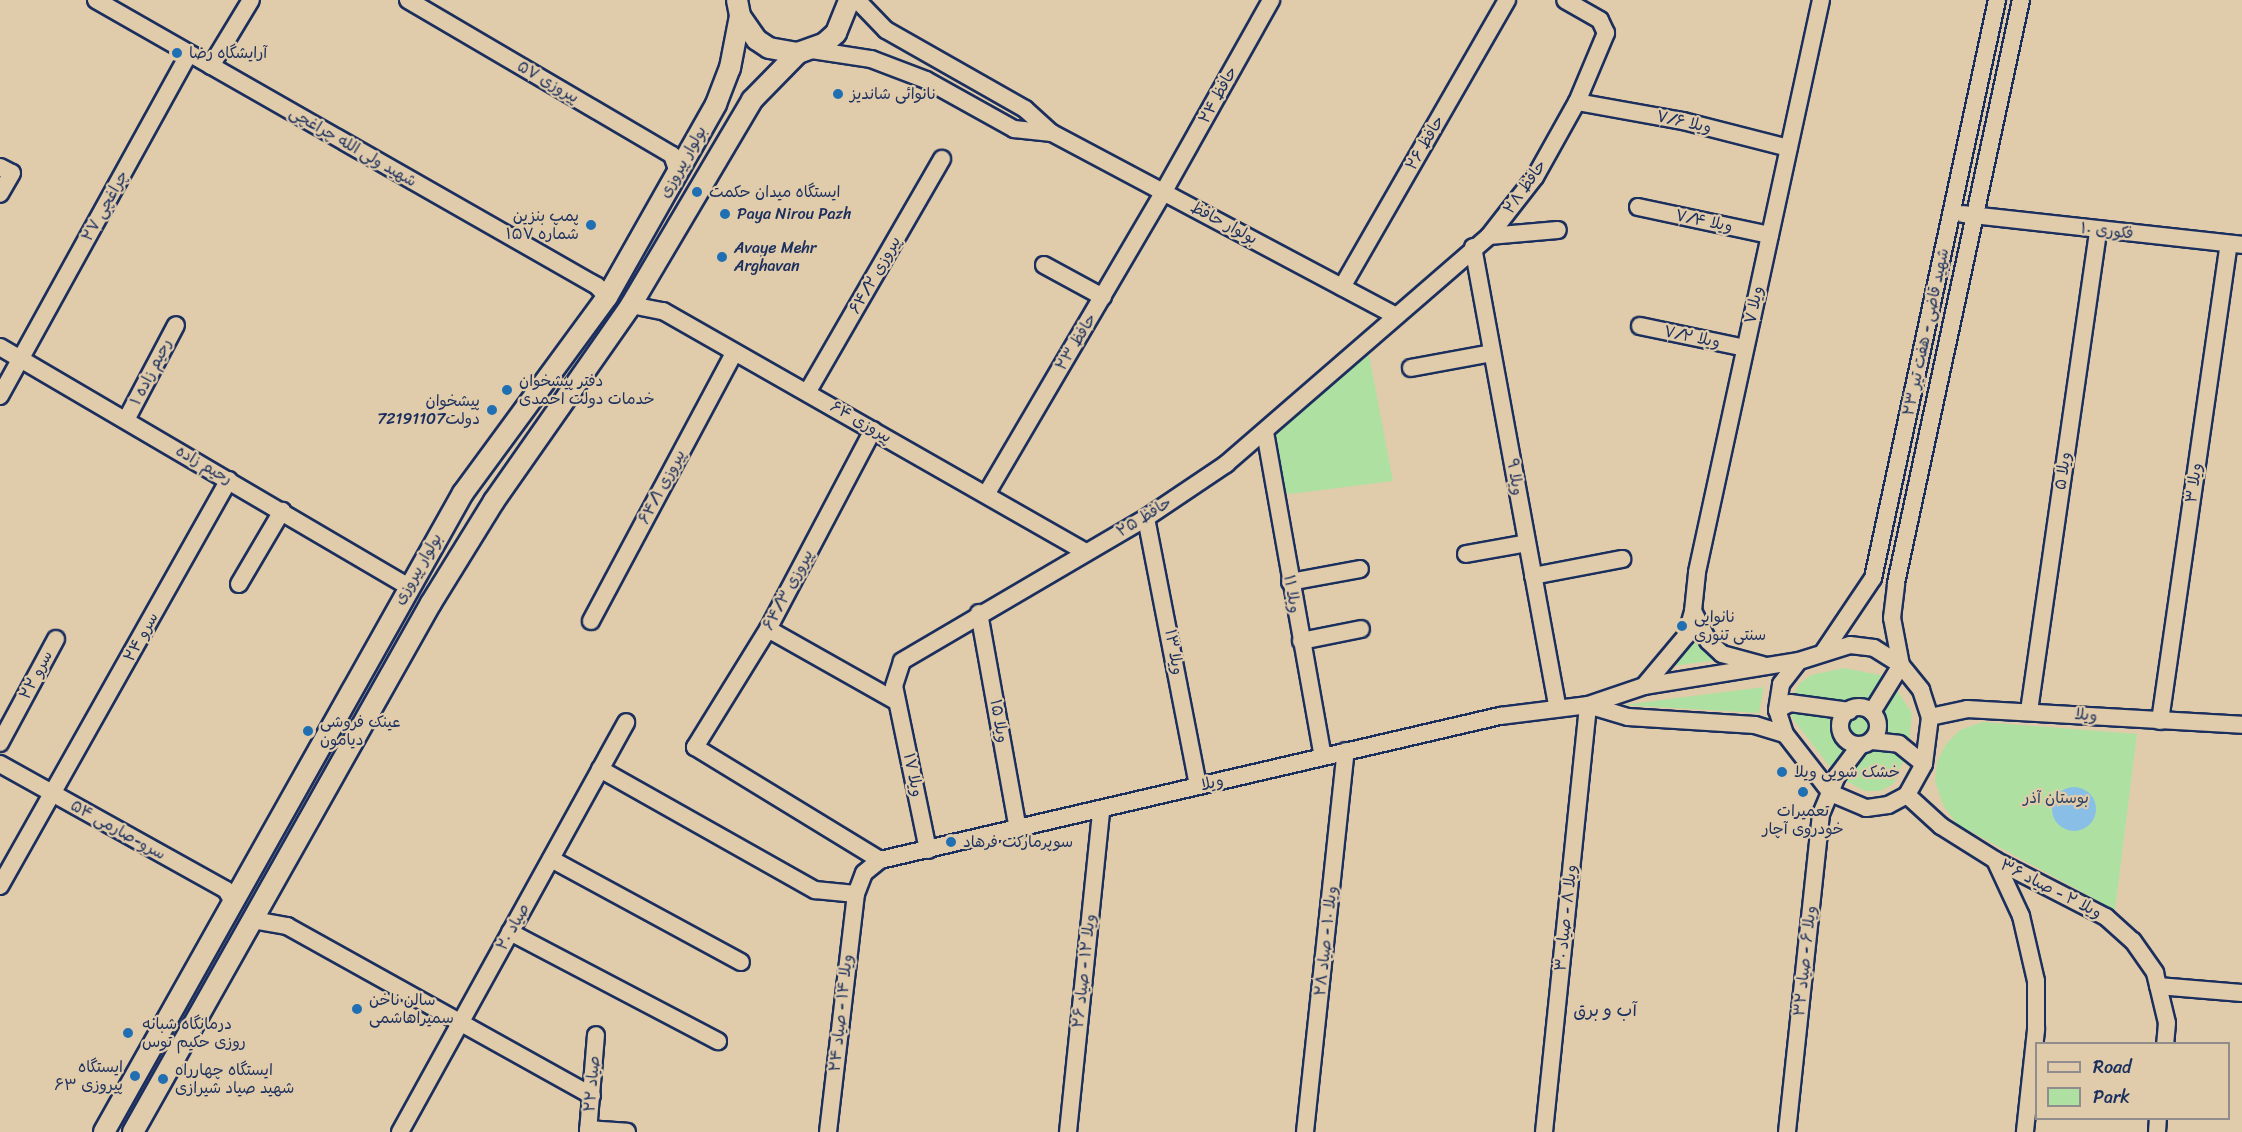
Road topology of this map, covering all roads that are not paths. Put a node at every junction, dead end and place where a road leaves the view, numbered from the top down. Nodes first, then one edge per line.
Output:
1 (96, 0) edge
2 (251, 0) edge
3 (408, 0) edge
4 (849, 0) edge
5 (857, 0) edge
6 (1271, 0) edge
7 (1507, 0) edge
8 (1565, 0) edge
9 (1821, 0) edge
10 (1998, 0) edge
11 (2021, 0) edge
12 (739, 8) edge
13 (805, 51) junction
14 (189, 54) junction
15 (212, 66) junction
16 (1577, 102) junction
17 (1052, 133) junction
18 (1789, 148) junction
19 (942, 159) dead end
20 (0, 167) edge
21 (678, 172) junction
22 (1164, 191) junction
23 (0, 194) edge
24 (1638, 207) dead end
25 (1952, 212) junction
26 (1973, 215) junction
27 (1558, 230) dead end
28 (2098, 230) junction
29 (1770, 235) junction
30 (1489, 236) junction
31 (2236, 245) edge
32 (1473, 247) junction
33 (1044, 265) dead end
34 (1342, 286) junction
35 (607, 297) junction
36 (1102, 297) junction
37 (631, 305) junction
38 (1395, 315) junction
39 (176, 325) dead end
40 (1640, 326) dead end
41 (0, 347) edge
42 (1745, 348) junction
43 (734, 353) junction
44 (1492, 353) junction
45 (21, 358) junction
46 (1411, 368) dead end
47 (808, 391) junction
48 (0, 396) edge
49 (126, 420) junction
50 (873, 430) junction
51 (1265, 432) junction
52 (229, 480) junction
53 (987, 493) junction
54 (282, 511) junction
55 (1146, 518) junction
56 (1527, 543) junction
57 (1085, 552) junction
58 (1466, 554) dead end
59 (1622, 560) dead end
60 (1360, 569) dead end
61 (1533, 576) junction
62 (1290, 582) junction
63 (239, 584) dead end
64 (407, 586) junction
65 (1693, 611) junction
66 (979, 613) junction
67 (591, 621) dead end
68 (768, 629) junction
69 (1360, 629) dead end
70 (56, 639) dead end
71 (1301, 641) junction
72 (1824, 651) junction
73 (1799, 661) junction
74 (1900, 665) junction
75 (1766, 666) junction
76 (1644, 686) junction
77 (896, 701) junction
78 (1588, 705) junction
79 (1558, 708) junction
80 (1777, 710) junction
81 (1849, 711) junction
82 (2029, 711) junction
83 (1872, 712) junction
84 (1930, 717) junction
85 (2160, 721) junction
86 (626, 722) dead end
87 (2242, 725) edge
88 (1785, 734) junction
89 (0, 743) edge
90 (1866, 743) junction
91 (1346, 751) junction
92 (1323, 756) junction
93 (0, 764) edge
94 (1924, 764) junction
95 (600, 769) junction
96 (1198, 786) junction
97 (1831, 793) junction
98 (54, 794) junction
99 (1907, 795) junction
100 (1101, 810) junction
101 (1018, 830) junction
102 (927, 850) junction
103 (551, 858) junction
104 (880, 860) junction
105 (1995, 860) junction
106 (0, 886) edge
107 (856, 894) junction
108 (231, 900) junction
109 (253, 920) junction
110 (510, 932) junction
111 (741, 962) dead end
112 (2158, 986) junction
113 (2242, 993) edge
114 (460, 1023) junction
115 (596, 1035) dead end
116 (718, 1041) dead end
117 (2165, 1042) edge
118 (592, 1096) junction
119 (588, 1131) edge
120 (104, 1132) edge
121 (133, 1132) edge
122 (400, 1132) edge
123 (627, 1132) edge
124 (828, 1132) edge
125 (1068, 1132) edge
126 (1305, 1132) edge
127 (1544, 1132) edge
128 (1787, 1132) edge
129 (2025, 1132) edge

1 - 14 street, شهید ولی الله چراغچی
2 - 15 street
3 - 21 street, پیروزی ۵۷
4 - 13 main road, بولوار پیروزی
5 - 17 street
6 - 22 street, حافظ ۲۴
7 - 34 street, حافظ ۲۶
8 - 16 street, حافظ ۲۸
9 - 18 street, ویلا ۷
10 - 25 street, شهید قاضی - هفت تیر ۲۳
11 - 26 street, شهید قاضی - هفت تیر ۲۳
12 - 13 main road
12 - 21 main road, بولوار پیروزی
13 - 17 street
13 - 37 main road, بولوار پیروزی
14 - 15 street, شهید ولی الله چراغچی
14 - 45 street, چراغچی ۲۷
15 - 35 street, شهید ولی الله چراغچی
16 - 18 street, ویلا ۷/۶
16 - 30 street, حافظ ۲۸
17 - 22 street, بولوار حافظ
18 - 29 street, ویلا ۷
19 - 47 street, پیروزی ۶۴/۲
20 - 23 street
21 - 35 main road, بولوار پیروزی
22 - 34 street, بولوار حافظ
22 - 36 street, حافظ ۲۳
24 - 29 street, ویلا ۷/۴
25 - 26 street, فکوری ۱۰
25 - 72 street, شهید قاضی - هفت تیر ۲۳
26 - 28 street, فکوری ۱۰
26 - 74 street, شهید قاضی - هفت تیر ۲۳
27 - 30 street
28 - 31 street, فکوری ۱۰
28 - 82 street, ویلا ۵
29 - 42 street, ویلا ۷
30 - 32 street, حافظ ۲۸
31 - 85 street, ویلا ۳
32 - 38 street, حافظ ۲۸
32 - 44 street, ویلا ۹
33 - 36 street
34 - 38 street, بولوار حافظ
35 - 64 main road, بولوار پیروزی
36 - 53 street, حافظ ۲۳
37 - 43 street, پیروزی ۶۴
37 - 109 main road, بولوار پیروزی
38 - 51 street, حافظ ۲۵
39 - 49 street, رحیم زاده ۱
40 - 42 street, ویلا ۷/۲
41 - 45 street, رحیم زاده
42 - 65 street, ویلا ۷
43 - 47 street, پیروزی ۶۴
43 - 67 street, پیروزی ۶۴/۱
44 - 46 street
44 - 56 street, ویلا ۹
45 - 48 street, چراغچی ۲۷
45 - 49 street, رحیم زاده
47 - 50 street, پیروزی ۶۴
49 - 52 street, رحیم زاده
50 - 53 street, پیروزی ۶۴
50 - 68 street, پیروزی ۶۴/۳
51 - 55 street, حافظ ۲۵
51 - 62 street, ویلا ۱۱
52 - 54 street, رحیم زاده
52 - 98 street, سرو ۲۴
53 - 57 street, پیروزی ۶۴
54 - 63 street
54 - 64 street, رحیم زاده
55 - 57 street, حافظ ۲۵
55 - 96 street, ویلا ۱۳
56 - 58 street
56 - 61 street, ویلا ۹
57 - 66 street, حافظ ۲۵
59 - 61 street
60 - 62 street
61 - 79 street, ویلا ۹
62 - 71 street, ویلا ۱۱
64 - 108 main road, بولوار پیروزی
65 - 75 street
65 - 76 street, ویلا ۷
66 - 77 street, حافظ ۲۵
66 - 101 street, ویلا ۱۵
68 - 77 street
68 - 104 street, پیروزی ۶۴/۳
69 - 71 street
70 - 89 street, سرو ۲۲
71 - 92 street, ویلا ۱۱
72 - 73 street, ویلا
72 - 74 street, ویلا
73 - 75 street, ویلا
73 - 80 street
74 - 83 street
74 - 84 street
75 - 76 street, ویلا
76 - 78 street, ویلا
77 - 102 street, ویلا ۱۷
78 - 79 street, ویلا
78 - 88 street, ویلا
78 - 127 street, ویلا ۸ - صیاد ۳۰
79 - 91 street, ویلا
80 - 81 street
80 - 88 street
81 - 83 street
81 - 90 street
82 - 84 street, ویلا
82 - 85 street, ویلا
83 - 90 street
84 - 94 street
85 - 87 street, ویلا
86 - 95 street, صیاد ۲۰
88 - 97 street
90 - 94 street
90 - 97 street
91 - 92 street, ویلا
91 - 126 street, ویلا ۱۰ - صیاد ۲۸
92 - 96 street, ویلا
93 - 98 street, سرو-صارمی ۵۴
94 - 99 street
95 - 103 street, صیاد ۲۰
95 - 107 street
96 - 100 street, ویلا
97 - 99 street
97 - 128 street, ویلا ۶ - صیاد ۳۲
98 - 106 street, سرو ۲۴
98 - 108 street, سرو-صارمی ۵۴
99 - 105 street, ویلا ۲ - صیاد ۳۶
100 - 101 street, ویلا
100 - 125 street, ویلا ۱۲ - صیاد ۲۶
101 - 102 street, ویلا
102 - 104 street, ویلا
103 - 110 street, صیاد ۲۰
103 - 111 street
104 - 107 street
105 - 112 street, ویلا ۲ - صیاد ۳۶
105 - 129 street
107 - 124 street, ویلا ۱۴ - صیاد ۲۴
108 - 120 main road, بولوار پیروزی
109 - 114 street
109 - 121 main road, بولوار پیروزی
110 - 114 street, صیاد ۲۰
110 - 116 street
112 - 113 street
112 - 117 street, ویلا ۲ - صیاد ۳۶
114 - 118 street
114 - 122 street, صیاد ۲۰
115 - 118 street, صیاد ۲۲
118 - 119 street, صیاد ۲۲
119 - 123 street

